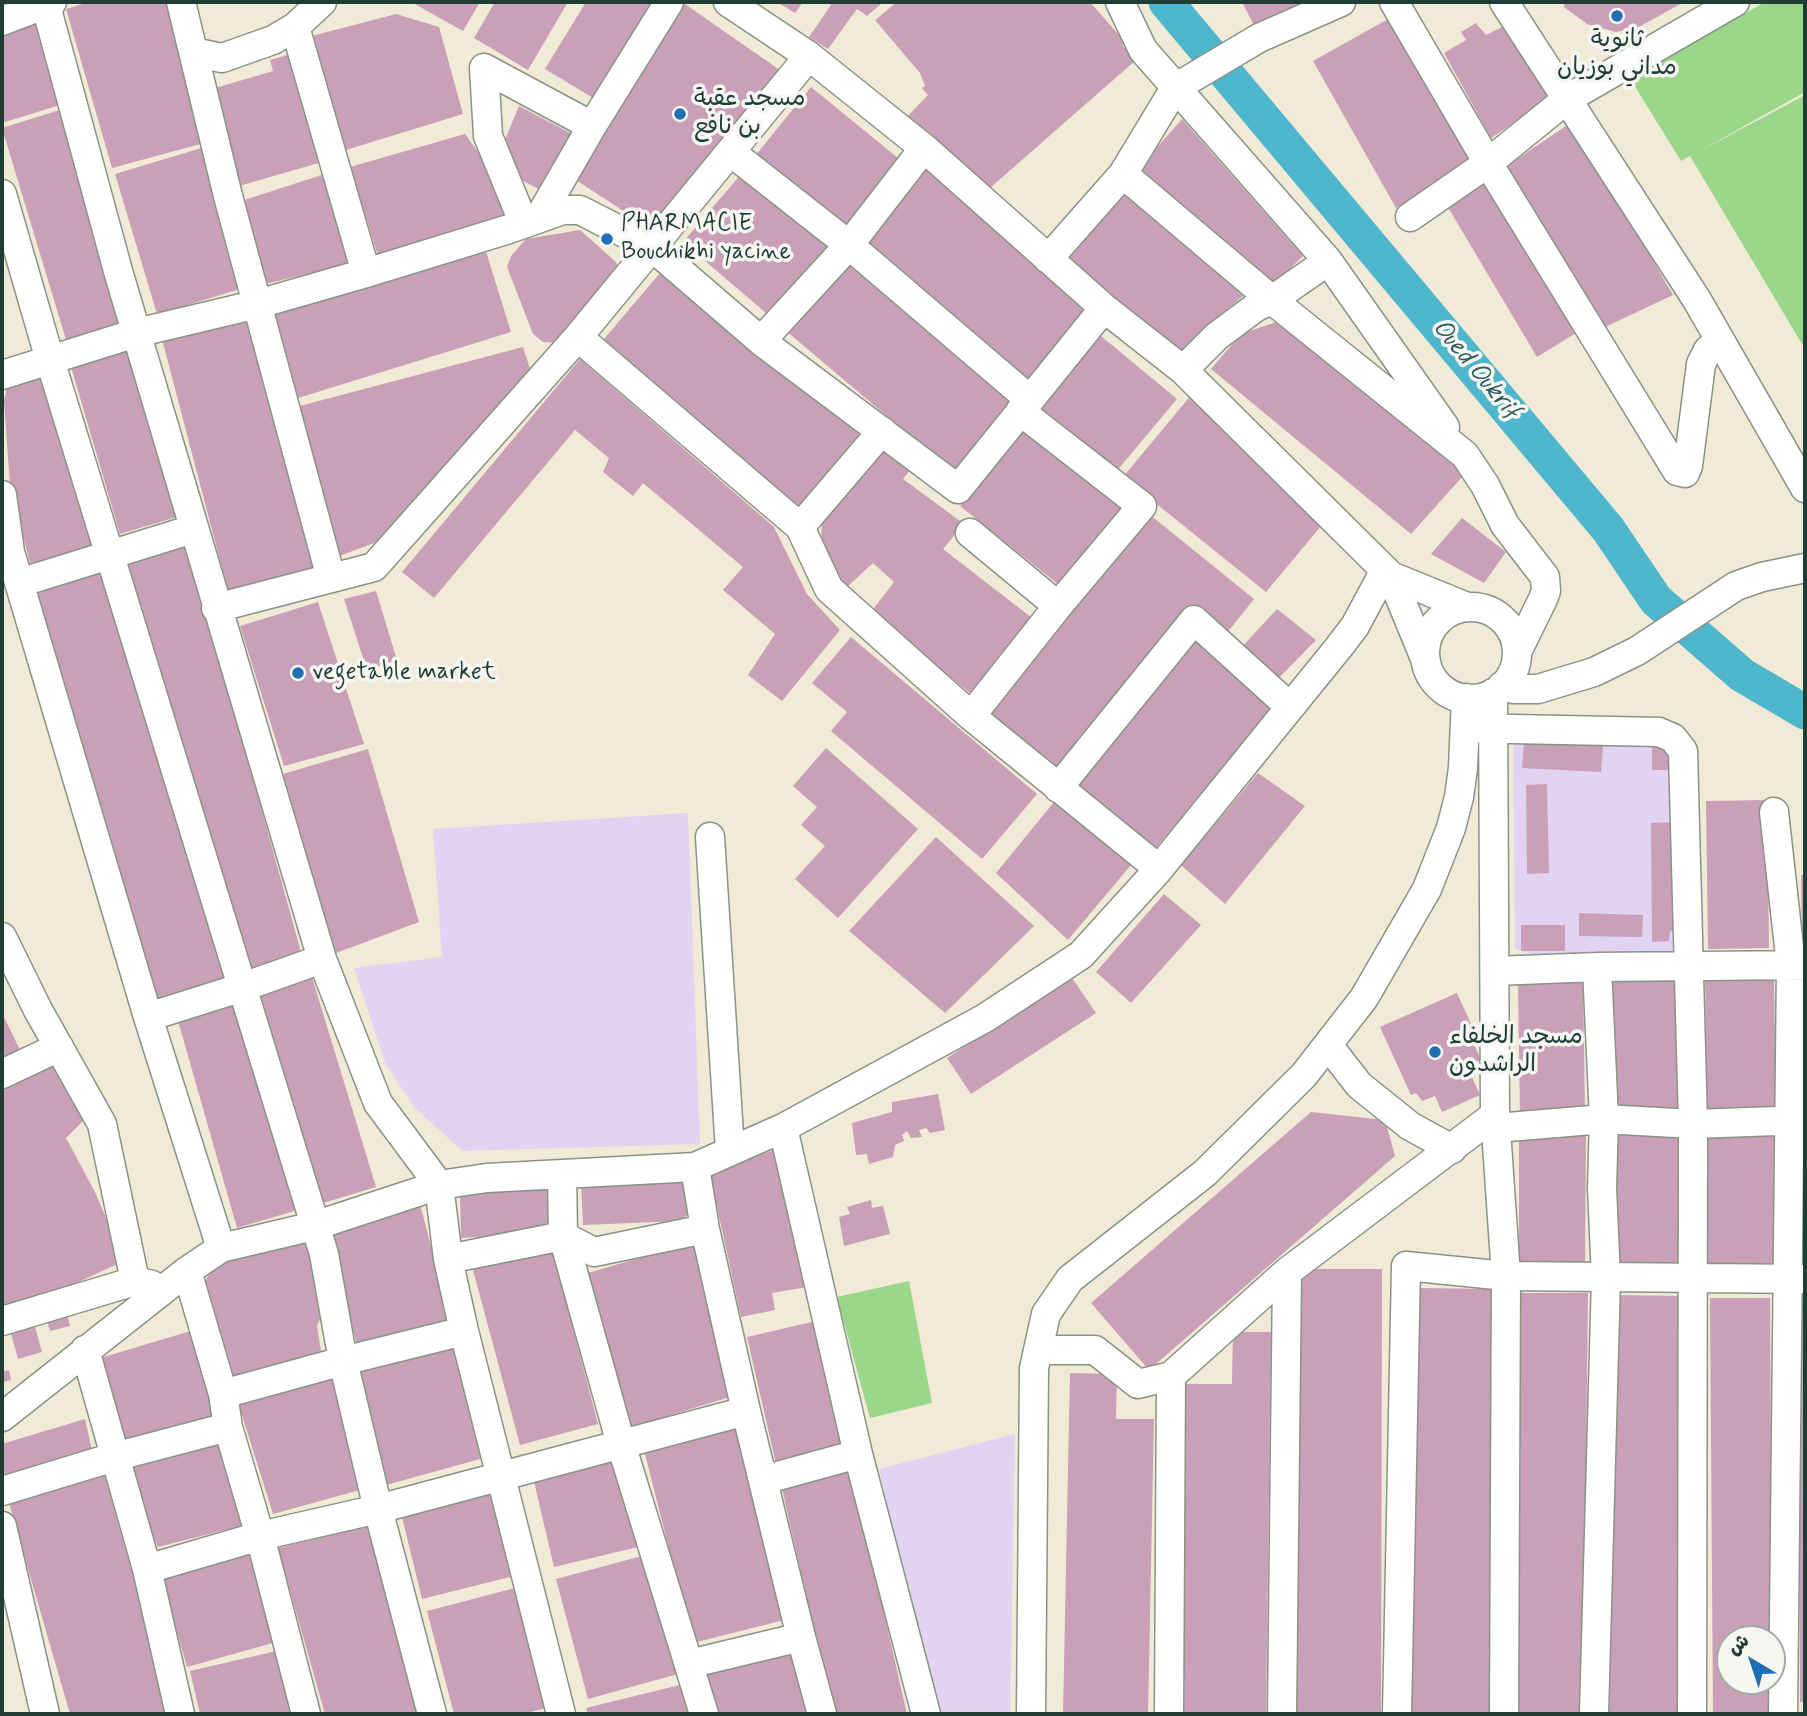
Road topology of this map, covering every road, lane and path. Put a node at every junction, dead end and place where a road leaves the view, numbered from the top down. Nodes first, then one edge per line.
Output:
1 (181, 2) edge
2 (322, 2) edge
3 (669, 2) edge
4 (1104, 2) edge
5 (1341, 2) edge
6 (1394, 2) edge
7 (1504, 2) edge
8 (1735, 2) edge
9 (47, 3) edge
10 (736, 3) edge
11 (1125, 12) edge
12 (2, 20) edge
13 (295, 27) junction
14 (193, 52) junction
15 (809, 56) junction
16 (1175, 88) junction
17 (1567, 99) junction
18 (592, 126) junction
19 (924, 148) junction
20 (732, 153) junction
21 (1488, 163) junction
22 (1123, 174) junction
23 (2, 194) edge
24 (1410, 217) dead end
25 (532, 221) junction
26 (849, 245) junction
27 (652, 247) junction
28 (1048, 259) junction
29 (1328, 261) junction
30 (366, 273) junction
31 (1272, 300) junction
32 (258, 304) junction
33 (1104, 308) junction
34 (136, 332) junction
35 (578, 337) junction
36 (761, 341) junction
37 (1721, 342) junction
38 (50, 360) junction
39 (1183, 370) junction
40 (2, 375) edge
41 (1024, 405) junction
42 (882, 431) junction
43 (1465, 455) junction
44 (1805, 488) edge
45 (2, 495) edge
46 (800, 527) junction
47 (193, 529) junction
48 (970, 533) dead end
49 (110, 556) junction
50 (1801, 562) edge
51 (1388, 573) junction
52 (331, 578) junction
53 (15, 595) edge
54 (1543, 599) junction
55 (1058, 606) junction
56 (216, 608) junction
57 (1480, 609) junction
58 (1516, 655) junction
59 (1426, 661) junction
60 (1572, 679) junction
61 (1497, 689) junction
62 (1466, 698) junction
63 (1290, 707) junction
64 (971, 716) junction
65 (1479, 728) junction
66 (1058, 788) junction
67 (1774, 812) dead end
68 (710, 837) dead end
69 (1158, 869) junction
70 (2, 937) edge
71 (322, 958) junction
72 (1798, 965) edge
73 (1597, 967) junction
74 (1689, 967) junction
75 (1495, 971) junction
76 (243, 988) junction
77 (148, 1017) junction
78 (1328, 1045) junction
79 (58, 1046) junction
80 (2, 1074) edge
81 (1604, 1119) junction
82 (1797, 1120) edge
83 (1495, 1121) junction
84 (1693, 1124) junction
85 (783, 1128) junction
86 (1452, 1149) junction
87 (730, 1152) junction
88 (695, 1167) junction
89 (562, 1174) junction
90 (439, 1185) junction
91 (314, 1226) junction
92 (705, 1229) junction
93 (563, 1237) junction
94 (221, 1248) junction
95 (448, 1259) junction
96 (187, 1271) junction
97 (1287, 1272) junction
98 (1506, 1276) junction
99 (1606, 1278) junction
100 (1693, 1279) junction
101 (1797, 1279) edge
102 (135, 1281) junction
103 (165, 1288) junction
104 (2, 1321) edge
105 (464, 1331) junction
106 (85, 1350) junction
107 (1038, 1350) junction
108 (343, 1360) junction
109 (1171, 1376) junction
110 (223, 1394) junction
111 (746, 1411) junction
112 (2, 1417) edge
113 (229, 1427) junction
114 (621, 1444) junction
115 (858, 1454) junction
116 (114, 1457) junction
117 (502, 1475) junction
118 (763, 1480) junction
119 (2, 1491) edge
120 (378, 1509) junction
121 (2, 1526) edge
122 (260, 1536) junction
123 (147, 1569) junction
124 (801, 1637) junction
125 (689, 1664) junction
126 (45, 1714) edge
127 (180, 1714) edge
128 (306, 1714) edge
129 (432, 1714) edge
130 (562, 1714) edge
131 (704, 1714) edge
132 (822, 1714) edge
133 (926, 1714) edge
134 (1031, 1714) edge
135 (1169, 1714) edge
136 (1282, 1714) edge
137 (1397, 1714) edge
138 (1504, 1714) edge
139 (1594, 1714) edge
140 (1692, 1714) edge
141 (1783, 1714) edge

1 - 14 street
2 - 13 street
3 - 18 street
4 - 11 street
5 - 16 street
6 - 21 street
7 - 17 street
8 - 17 street
9 - 12 street
9 - 34 street
10 - 15 street
11 - 16 street
13 - 14 street
13 - 30 street
14 - 32 street
15 - 19 street
15 - 20 street
16 - 22 street
16 - 29 street
17 - 21 street
17 - 37 street
18 - 25 street
18 - 25 street
19 - 26 street
19 - 28 street
20 - 26 street
20 - 27 street
21 - 24 street
21 - 37 street
22 - 28 street
22 - 31 street
23 - 38 street
25 - 27 street
25 - 30 street
26 - 36 street
26 - 41 street
27 - 35 street
27 - 36 street
28 - 33 street
29 - 31 street
29 - 43 street
30 - 32 street
31 - 39 street
31 - 43 street
32 - 34 street
32 - 52 street
33 - 39 street
33 - 41 street
34 - 38 street
34 - 47 street
35 - 46 street
35 - 52 street
36 - 42 street
37 - 44 street
38 - 40 street
38 - 49 street
39 - 51 street
41 - 42 street
41 - 55 street
42 - 46 street
43 - 54 street
45 - 53 street
46 - 64 street
47 - 49 street
47 - 56 street
48 - 55 street
49 - 53 street
49 - 76 street
50 - 60 street
51 - 57 street
51 - 59 street
51 - 63 street
52 - 56 street
53 - 77 street
54 - 57 street
54 - 58 street
55 - 64 street
56 - 71 street
57 - 58 street
57 - 59 street
58 - 60 street
58 - 61 street
59 - 62 street
60 - 61 street
61 - 62 street
61 - 65 street
62 - 65 street
63 - 66 street
63 - 69 street
64 - 66 street
65 - 74 street
65 - 75 street
65 - 78 street
66 - 69 street
67 - 72 street
68 - 87 street
69 - 85 street
70 - 79 street
71 - 76 street
71 - 90 street
72 - 74 street
72 - 82 street
73 - 74 street
73 - 75 street
73 - 81 street
74 - 84 street
75 - 83 street
76 - 77 street
76 - 91 street
77 - 94 street
78 - 86 street
78 - 107 street
79 - 80 street
79 - 102 street
81 - 83 street
81 - 84 street
81 - 99 street
82 - 84 street
82 - 101 street
83 - 86 street
83 - 98 street
84 - 100 street
85 - 87 street
85 - 115 street
86 - 97 street
87 - 88 street
88 - 89 street
88 - 92 street
89 - 90 street
89 - 93 street
90 - 91 street
90 - 95 street
91 - 94 street
91 - 108 street
92 - 93 street
92 - 111 street
93 - 95 street
93 - 114 street
94 - 96 street
95 - 105 street
96 - 103 street
96 - 110 street
97 - 109 street
97 - 136 street
98 - 99 street
98 - 137 street
98 - 138 street
99 - 100 street
99 - 139 street
100 - 101 street
100 - 140 street
101 - 141 street
102 - 103 street
102 - 104 street
103 - 106 street
105 - 108 street
105 - 117 street
106 - 112 street
106 - 116 street
107 - 109 street
107 - 134 street
108 - 110 street
108 - 120 street
109 - 135 street
110 - 113 street
111 - 114 street
111 - 118 street
113 - 116 street
113 - 122 street
114 - 117 street
114 - 125 street
115 - 118 street
115 - 133 street
116 - 119 street
116 - 123 street
117 - 120 street
117 - 130 street
118 - 124 street
120 - 122 street
120 - 129 street
121 - 126 street
122 - 123 street
122 - 128 street
123 - 127 street
124 - 125 street
124 - 132 street
125 - 131 street

